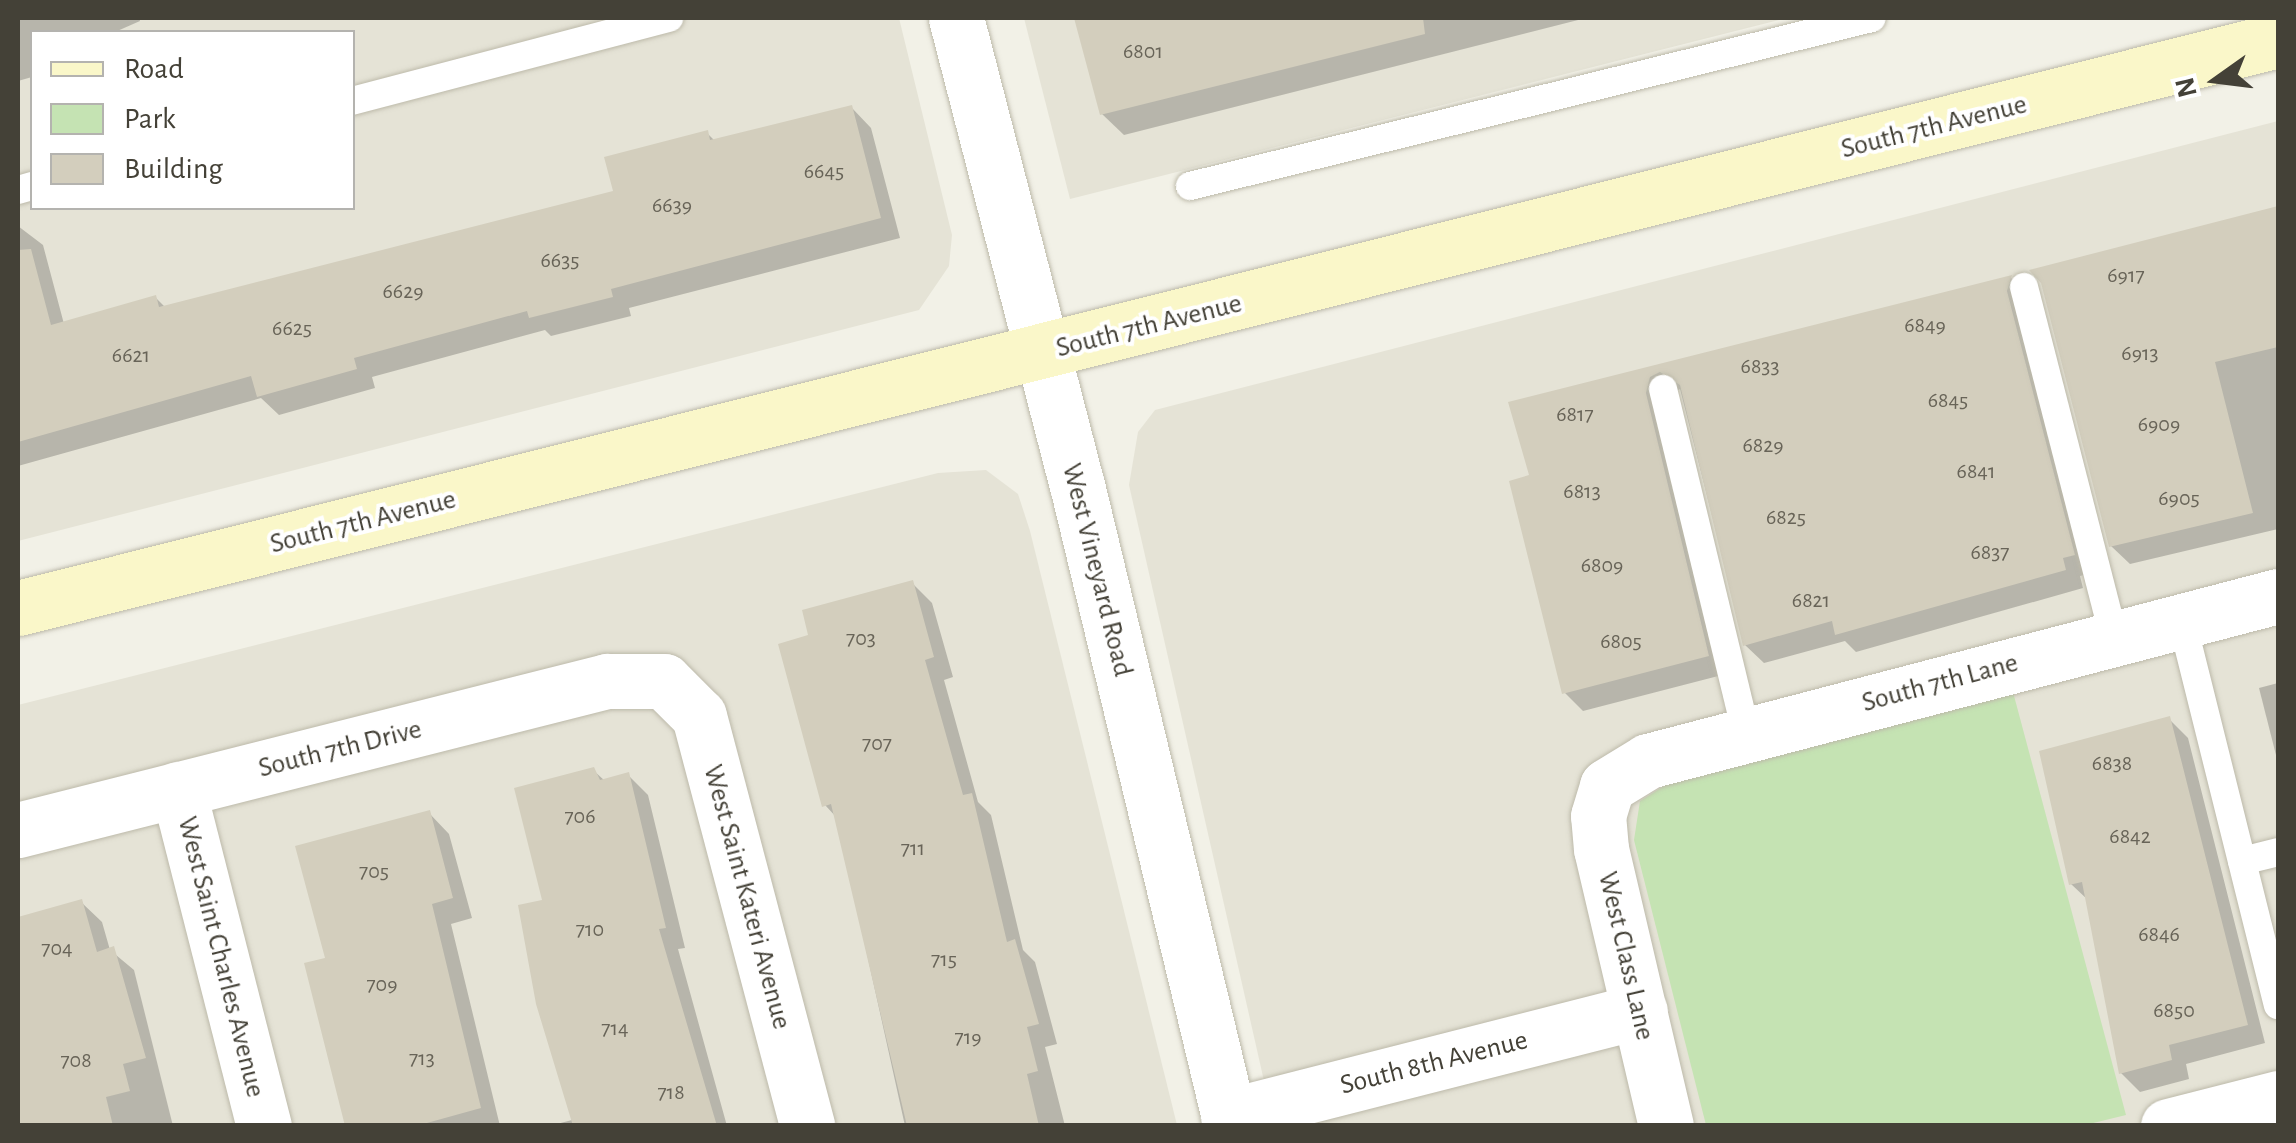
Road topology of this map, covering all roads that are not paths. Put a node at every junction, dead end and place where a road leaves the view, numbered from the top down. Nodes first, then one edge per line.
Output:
1 (668, 18) edge
2 (956, 18) edge
3 (1872, 18) edge
4 (2278, 40) edge
5 (355, 100) edge
6 (1190, 186) dead end
7 (2024, 287) dead end
8 (1044, 353) junction
9 (1662, 389) dead end
10 (2278, 596) edge
11 (18, 608) edge
12 (2182, 621) junction
13 (2114, 638) junction
14 (664, 681) joint
15 (1746, 733) junction
16 (1607, 786) joint
17 (178, 790) junction
18 (18, 830) edge
19 (2278, 852) edge
20 (2242, 860) junction
21 (2278, 1004) edge
22 (1640, 1012) junction
23 (2278, 1098) edge
24 (1230, 1120) edge
25 (264, 1126) edge
26 (806, 1126) edge
27 (1666, 1126) edge
28 (2168, 1126) edge

1 - 5 lane
2 - 8 street, West Vineyard Road
3 - 6 lane
4 - 8 main road, South 7th Avenue
7 - 13 lane
8 - 11 main road, South 7th Avenue
8 - 24 street, West Vineyard Road
9 - 15 lane
10 - 12 street, South 7th Lane
12 - 13 street, South 7th Lane
12 - 20 lane
13 - 15 street, South 7th Lane
14 - 17 street, South 7th Drive
14 - 26 street, West Saint Kateri Avenue
15 - 16 street, South 7th Lane
16 - 22 street, West Class Lane
17 - 18 street, South 7th Drive
17 - 25 street, West Saint Charles Avenue
19 - 20 lane
20 - 21 lane
22 - 24 street, South 8th Avenue
22 - 27 street, West Class Lane
23 - 28 street

